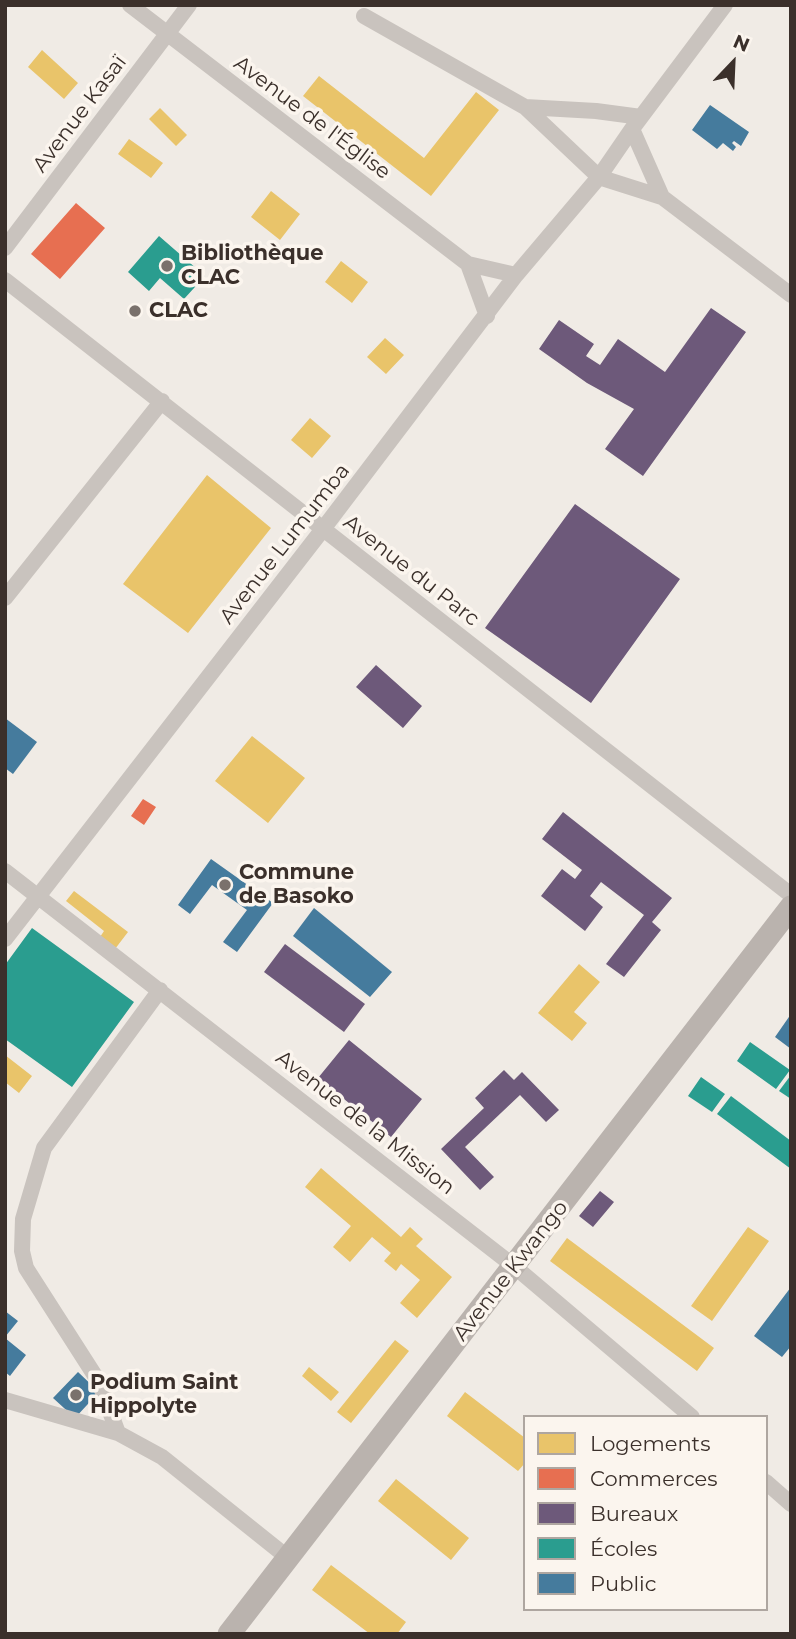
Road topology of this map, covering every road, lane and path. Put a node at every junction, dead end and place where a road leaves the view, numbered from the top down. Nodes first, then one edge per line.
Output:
1 (130, 5) edge
2 (189, 5) edge
3 (723, 6) edge
4 (364, 16) dead end
5 (167, 34) junction
6 (525, 107) junction
7 (637, 123) junction
8 (599, 177) junction
9 (662, 197) junction
10 (5, 248) edge
11 (468, 264) junction
12 (516, 275) junction
13 (5, 280) edge
14 (791, 295) edge
15 (487, 316) junction
16 (162, 401) junction
17 (323, 529) junction
18 (5, 598) edge
19 (5, 871) edge
20 (791, 895) edge
21 (40, 897) junction
22 (791, 907) edge
23 (5, 939) edge
24 (160, 990) junction
25 (515, 1267) junction
26 (5, 1400) edge
27 (690, 1415) edge
28 (118, 1433) junction
29 (768, 1484) edge
30 (791, 1504) edge
31 (287, 1557) junction
32 (229, 1634) edge

1 - 5 street, Avenue de l'Église
2 - 5 street, Avenue Kasaï
3 - 7 street
4 - 6 street
5 - 10 street, Avenue Kasaï
5 - 11 street, Avenue de l'Église
6 - 7 street
6 - 8 street
7 - 8 street, Avenue Lumumba
7 - 9 street
8 - 9 street
8 - 12 street, Avenue Lumumba
9 - 14 street
11 - 12 street
11 - 15 street
12 - 15 street, Avenue Lumumba
13 - 16 street, Avenue du Parc
15 - 17 street, Avenue Lumumba
16 - 17 street, Avenue du Parc
16 - 18 street
17 - 20 street, Avenue du Parc
17 - 21 street, Avenue Lumumba
19 - 21 street, Avenue de la Mission
21 - 23 street, Avenue Lumumba
21 - 24 street, Avenue de la Mission
22 - 25 street, Avenue Kwango
24 - 25 street, Avenue de la Mission
24 - 28 street
25 - 27 street, Avenue de la Mission
25 - 31 street, Avenue Kwango
26 - 28 street
28 - 31 street
29 - 30 street
31 - 32 street, Avenue Kwango

